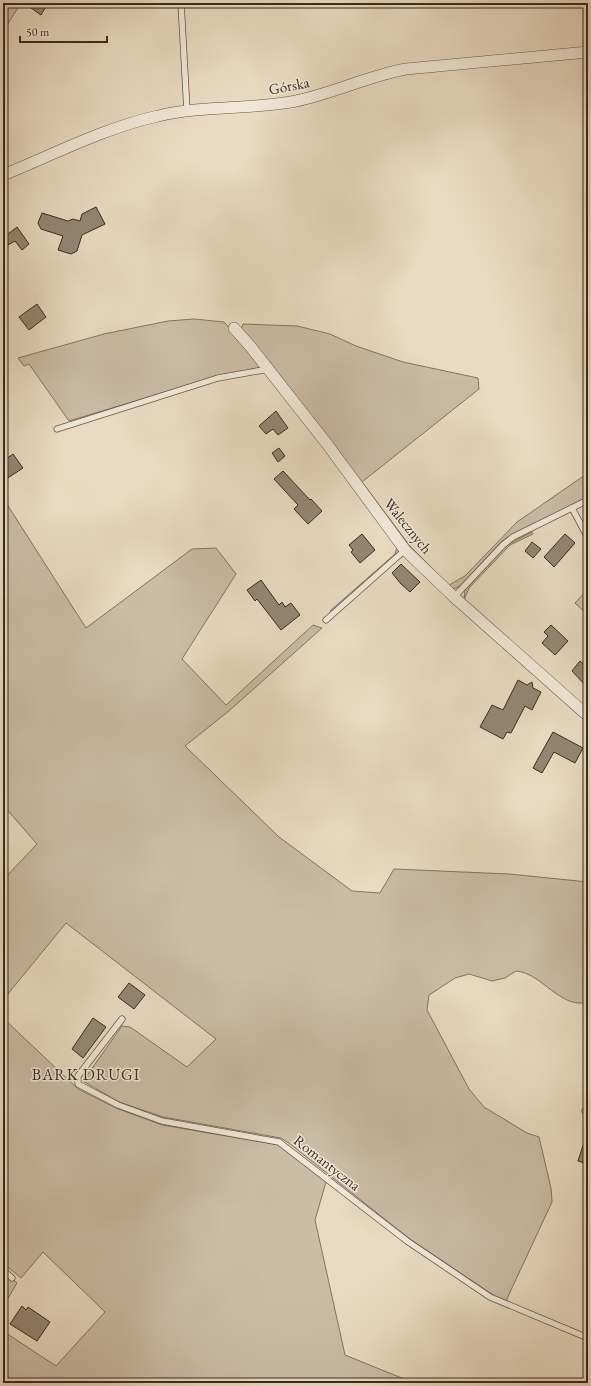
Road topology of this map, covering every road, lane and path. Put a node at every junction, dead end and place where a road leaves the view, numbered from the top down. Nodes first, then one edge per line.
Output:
1 (181, 3) edge
2 (588, 52) edge
3 (187, 111) junction
4 (3, 175) edge
5 (234, 328) dead end
6 (269, 369) junction
7 (57, 429) dead end
8 (588, 500) edge
9 (572, 508) junction
10 (588, 538) edge
11 (405, 550) junction
12 (454, 597) junction
13 (326, 620) dead end
14 (588, 716) edge
15 (122, 1019) dead end
16 (3, 1270) edge
17 (12, 1278) dead end
18 (588, 1338) edge

1 - 3 lane
2 - 3 street, Górska
3 - 4 street, Górska
5 - 6 street, Walecznych
6 - 7 lane
6 - 11 street, Walecznych
8 - 9 lane
9 - 10 lane
9 - 12 lane
11 - 12 street, Walecznych
11 - 13 lane
12 - 14 street, Walecznych
15 - 18 lane, Romantyczna
16 - 17 lane

